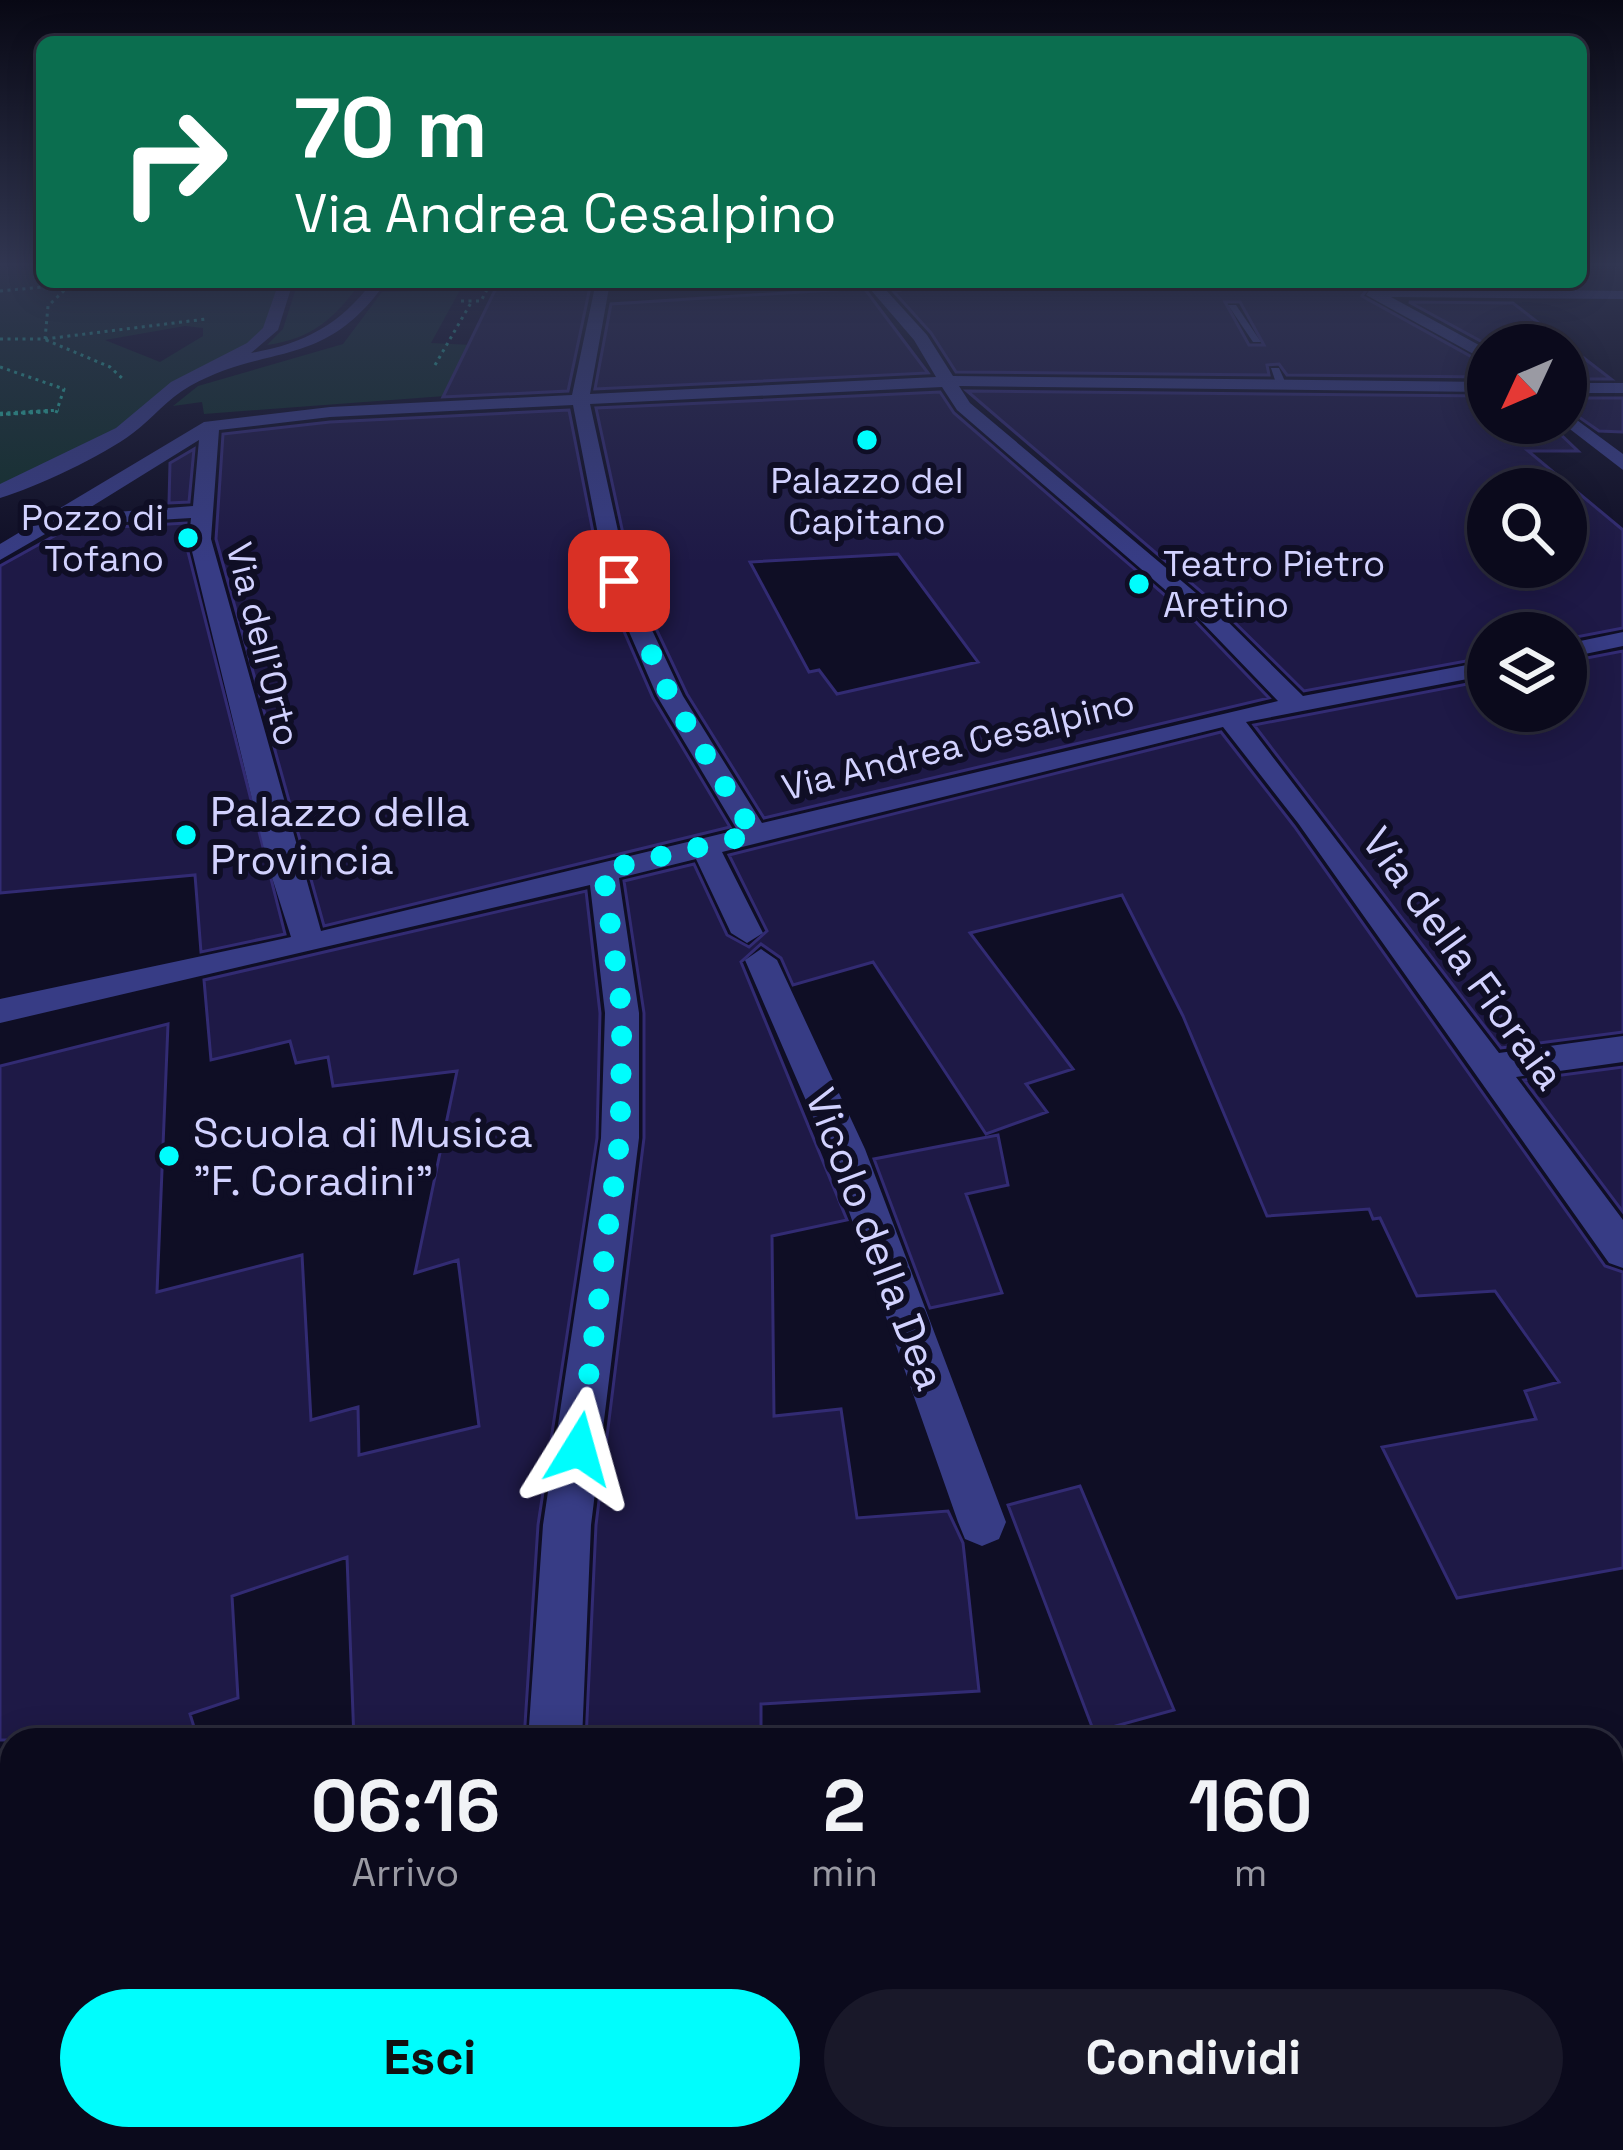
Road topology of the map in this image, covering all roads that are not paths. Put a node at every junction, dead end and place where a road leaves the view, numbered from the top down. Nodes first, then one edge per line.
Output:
1 (228, 362) edge
2 (587, 362) edge
3 (936, 362) edge
4 (221, 364) joint
5 (954, 384) junction
6 (1467, 386) edge
7 (1587, 388) edge
8 (1623, 388) edge
9 (580, 398) junction
10 (210, 426) junction
11 (1587, 434) edge
12 (1623, 464) edge
13 (0, 492) edge
14 (203, 512) junction
15 (56, 523) junction
16 (0, 553) edge
17 (1623, 639) edge
18 (1587, 647) edge
19 (1467, 672) edge
20 (1300, 708) junction
21 (1229, 718) junction
22 (754, 834) junction
23 (704, 845) junction
24 (603, 870) junction
25 (309, 944) junction
26 (0, 1011) edge
27 (1623, 1049) edge
28 (1485, 1068) junction
29 (1623, 1251) edge
30 (982, 1522) dead end
31 (556, 1728) edge

1 - 4 street
2 - 9 street
3 - 5 street
4 - 13 street
5 - 6 street
5 - 9 street
5 - 20 street
7 - 8 street
9 - 10 street
9 - 22 street
10 - 14 street, Via dell'Orto
10 - 15 street
11 - 12 street
14 - 15 street
14 - 25 street, Via dell'Orto
15 - 16 street
17 - 18 street
19 - 20 street, Via Andrea Cesalpino
20 - 21 street, Via Andrea Cesalpino
21 - 22 street, Via Andrea Cesalpino
21 - 28 street, Via della Fioraia
22 - 23 street, Via Andrea Cesalpino
23 - 24 street, Via Andrea Cesalpino
23 - 30 street, Vicolo della Dea
24 - 25 street, Via Andrea Cesalpino
24 - 31 street
25 - 26 street, Via Andrea Cesalpino
27 - 28 street
28 - 29 street, Via della Fioraia

